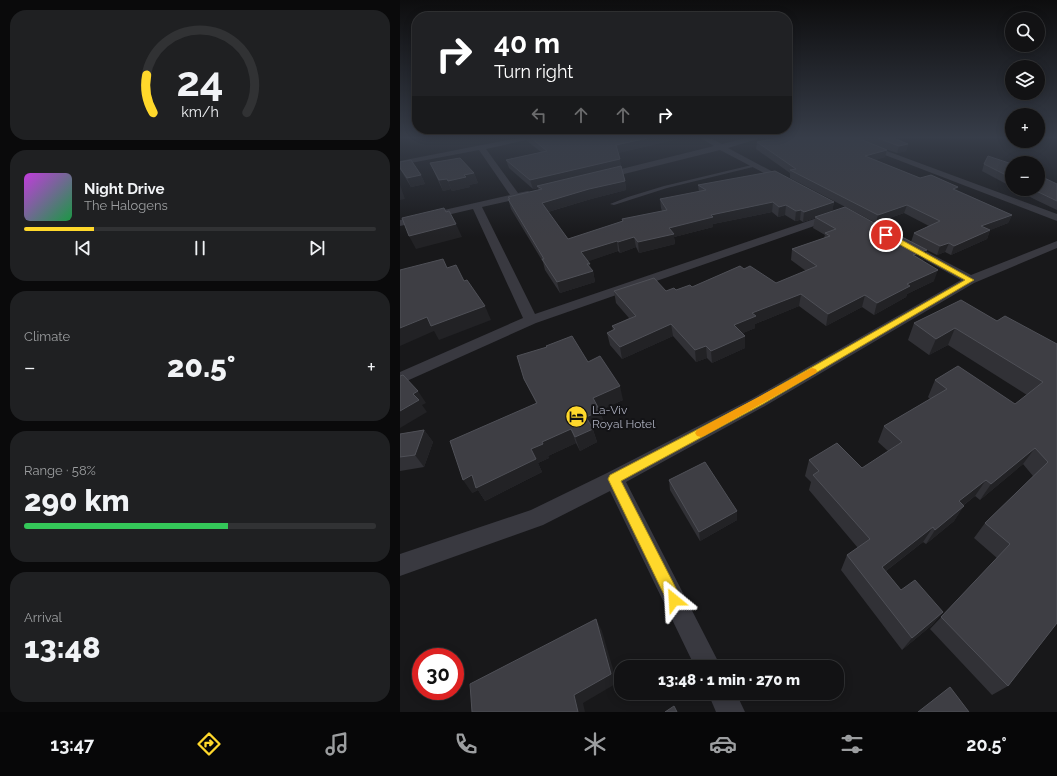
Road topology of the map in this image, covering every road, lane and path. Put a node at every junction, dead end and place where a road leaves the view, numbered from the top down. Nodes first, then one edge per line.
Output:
1 (497, 170) edge
2 (625, 170) edge
3 (734, 170) edge
4 (766, 170) edge
5 (930, 170) edge
6 (592, 178) edge
7 (797, 187) edge
8 (539, 192) edge
9 (516, 197) junction
10 (612, 204) dead end
11 (476, 206) junction
12 (838, 208) edge
13 (1057, 218) edge
14 (400, 223) edge
15 (900, 242) edge
16 (1057, 244) edge
17 (970, 280) junction
18 (531, 320) junction
19 (400, 378) edge
20 (614, 479) junction
21 (400, 565) edge
22 (704, 660) edge
23 (725, 700) edge
24 (731, 712) edge

1 - 9 street
2 - 6 street
3 - 10 lane
4 - 7 street
5 - 13 street
8 - 9 street
9 - 11 street
11 - 14 street
11 - 18 street
12 - 18 street
15 - 17 street
16 - 17 street
17 - 20 street
18 - 19 street
20 - 21 street
20 - 22 street
23 - 24 street

